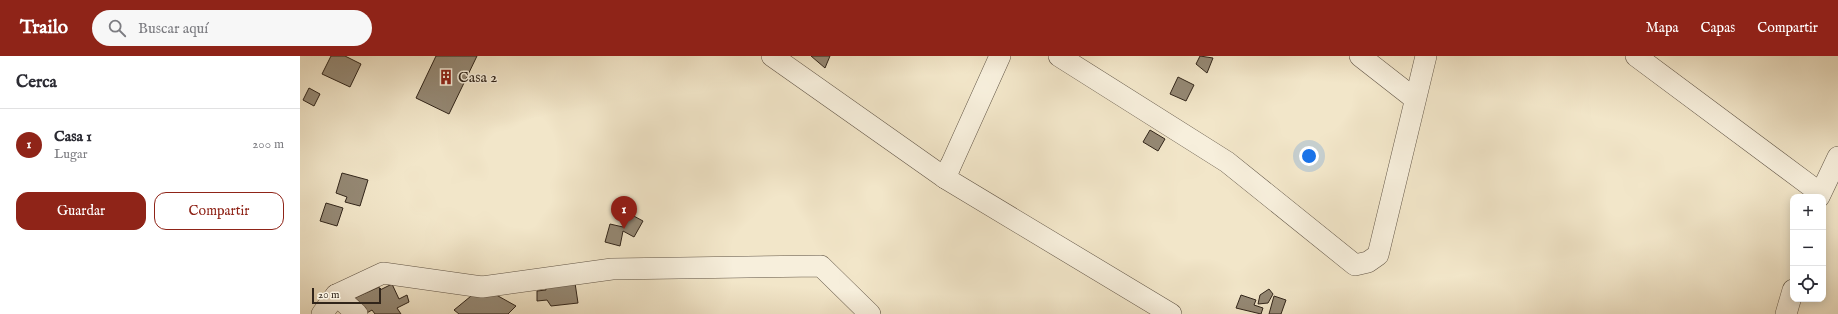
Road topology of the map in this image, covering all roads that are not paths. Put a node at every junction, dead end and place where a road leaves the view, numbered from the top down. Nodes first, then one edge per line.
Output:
1 (772, 56) edge
2 (777, 56) edge
3 (1000, 56) edge
4 (1059, 56) edge
5 (1360, 56) edge
6 (1426, 56) edge
7 (1636, 56) edge
8 (1415, 98) junction
9 (1838, 157) edge
10 (945, 178) junction
11 (1819, 194) edge
12 (1820, 194) edge
13 (336, 295) junction
14 (1790, 300) edge
15 (322, 314) edge
16 (357, 314) edge
17 (870, 314) edge
18 (1171, 314) edge
19 (1786, 314) edge

1 - 10 street
2 - 10 street
3 - 10 street
4 - 8 street
5 - 8 street
6 - 8 street
7 - 11 street
9 - 12 street
10 - 18 street
13 - 15 street
13 - 16 street
13 - 17 street
14 - 19 street

